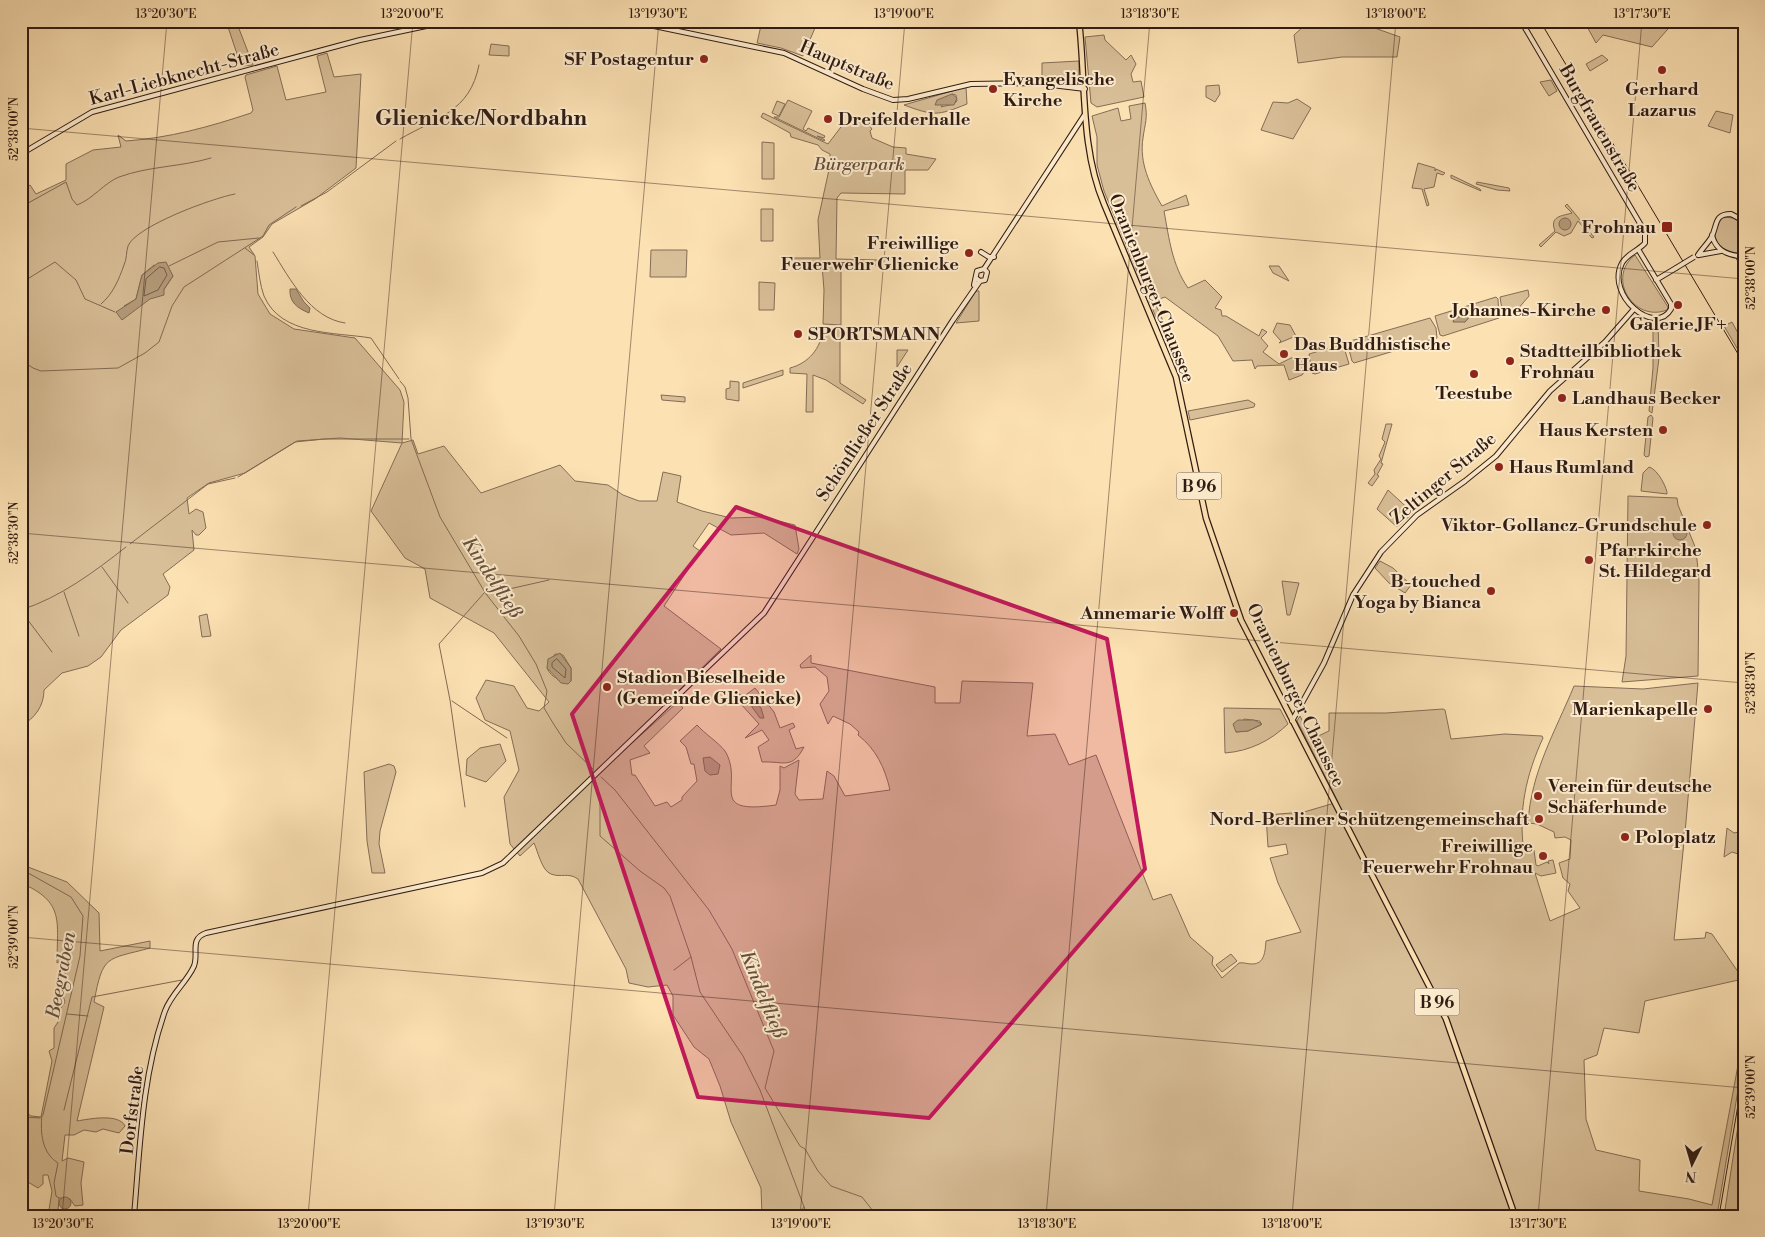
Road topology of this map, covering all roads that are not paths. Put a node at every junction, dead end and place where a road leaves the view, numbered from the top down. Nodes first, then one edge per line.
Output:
1 (450, 21) edge
2 (630, 21) edge
3 (1079, 21) edge
4 (1521, 21) edge
5 (1085, 89) junction
6 (1086, 114) junction
7 (1075, 129) junction
8 (1088, 132) junction
9 (21, 154) edge
10 (1744, 221) edge
11 (1712, 235) junction
12 (1638, 249) junction
13 (1721, 251) junction
14 (981, 252) dead end
15 (1744, 254) edge
16 (1698, 255) junction
17 (994, 256) junction
18 (1738, 256) junction
19 (1744, 268) edge
20 (986, 270) junction
21 (978, 279) junction
22 (1656, 280) junction
23 (1634, 309) junction
24 (1292, 721) junction
25 (165, 1009) joint
26 (134, 1216) edge
27 (1515, 1216) edge

1 - 9 street, Karl-Liebknecht-Straße
2 - 5 street, Hauptstraße
3 - 5 main road, Oranienburger Chaussee / B 96
4 - 12 street, Burgfrauenstraße
5 - 6 main road, Oranienburger Chaussee / B 96
6 - 7 street
6 - 8 main road, Oranienburger Chaussee / B 96
7 - 8 street
7 - 17 street
8 - 24 main road, Oranienburger Chaussee / B 96
10 - 11 street
11 - 13 street
11 - 16 street
12 - 22 street
12 - 23 street
13 - 16 street
13 - 18 street
14 - 17 street
15 - 18 street
16 - 22 street, bridge
17 - 20 street
18 - 19 street
20 - 21 street
20 - 21 street
21 - 25 street, Schönfließer Straße
22 - 23 street
23 - 24 street, Zeltinger Straße
24 - 27 main road, Oranienburger Chaussee / B 96
25 - 26 street, Dorfstraße

